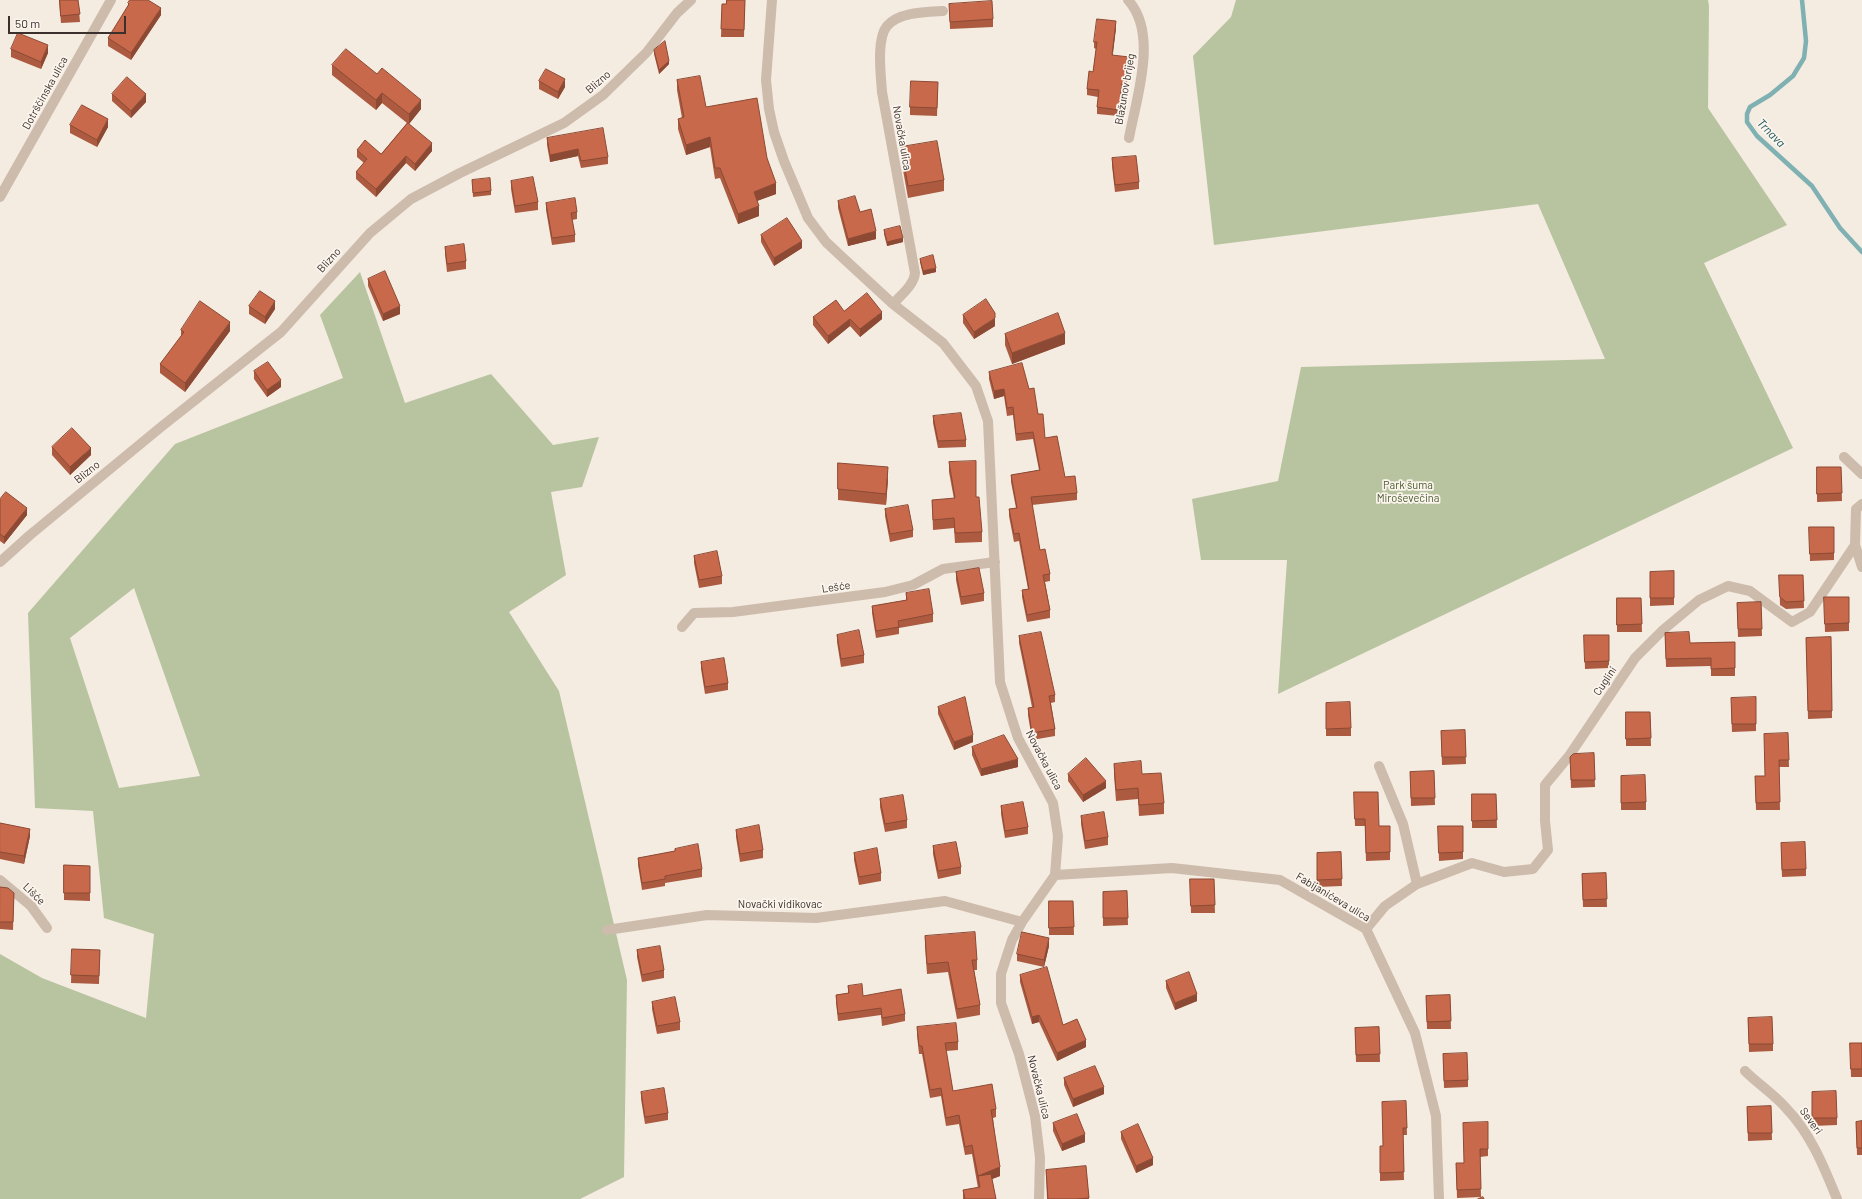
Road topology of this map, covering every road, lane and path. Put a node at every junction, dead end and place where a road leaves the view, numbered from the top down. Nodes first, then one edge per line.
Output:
1 (111, 0) edge
2 (691, 0) edge
3 (772, 0) edge
4 (1128, 0) edge
5 (943, 11) dead end
6 (1129, 138) dead end
7 (0, 197) edge
8 (893, 304) junction
9 (1844, 457) dead end
10 (1862, 474) edge
11 (1862, 504) edge
12 (1855, 545) junction
13 (0, 562) edge
14 (995, 562) junction
15 (1862, 567) edge
16 (682, 627) dead end
17 (1379, 766) dead end
18 (1055, 875) junction
19 (0, 880) edge
20 (1417, 884) junction
21 (1022, 922) junction
22 (47, 928) dead end
23 (1366, 929) junction
24 (607, 930) dead end
25 (1745, 1071) dead end
26 (1039, 1199) edge
27 (1439, 1199) edge
28 (1838, 1199) edge

1 - 7 street, Dotrščinska ulica
2 - 13 street, Blizno
3 - 8 street, Novačka ulica
4 - 6 street, Blažunov brijeg
5 - 8 street, Novačka ulica
8 - 14 street, Novačka ulica
9 - 10 street
11 - 12 street
12 - 15 street
12 - 20 street, Cuglini
14 - 16 street, Lešće
14 - 18 street, Novačka ulica
17 - 20 street
18 - 21 street, Novačka ulica
18 - 23 street, Fabijanićeva ulica
19 - 22 street, Lišće
20 - 23 street, Cuglini
21 - 24 street, Novački vidikovac
21 - 26 street, Novačka ulica
23 - 27 street, Fabijanićeva ulica
25 - 28 street, Severi

